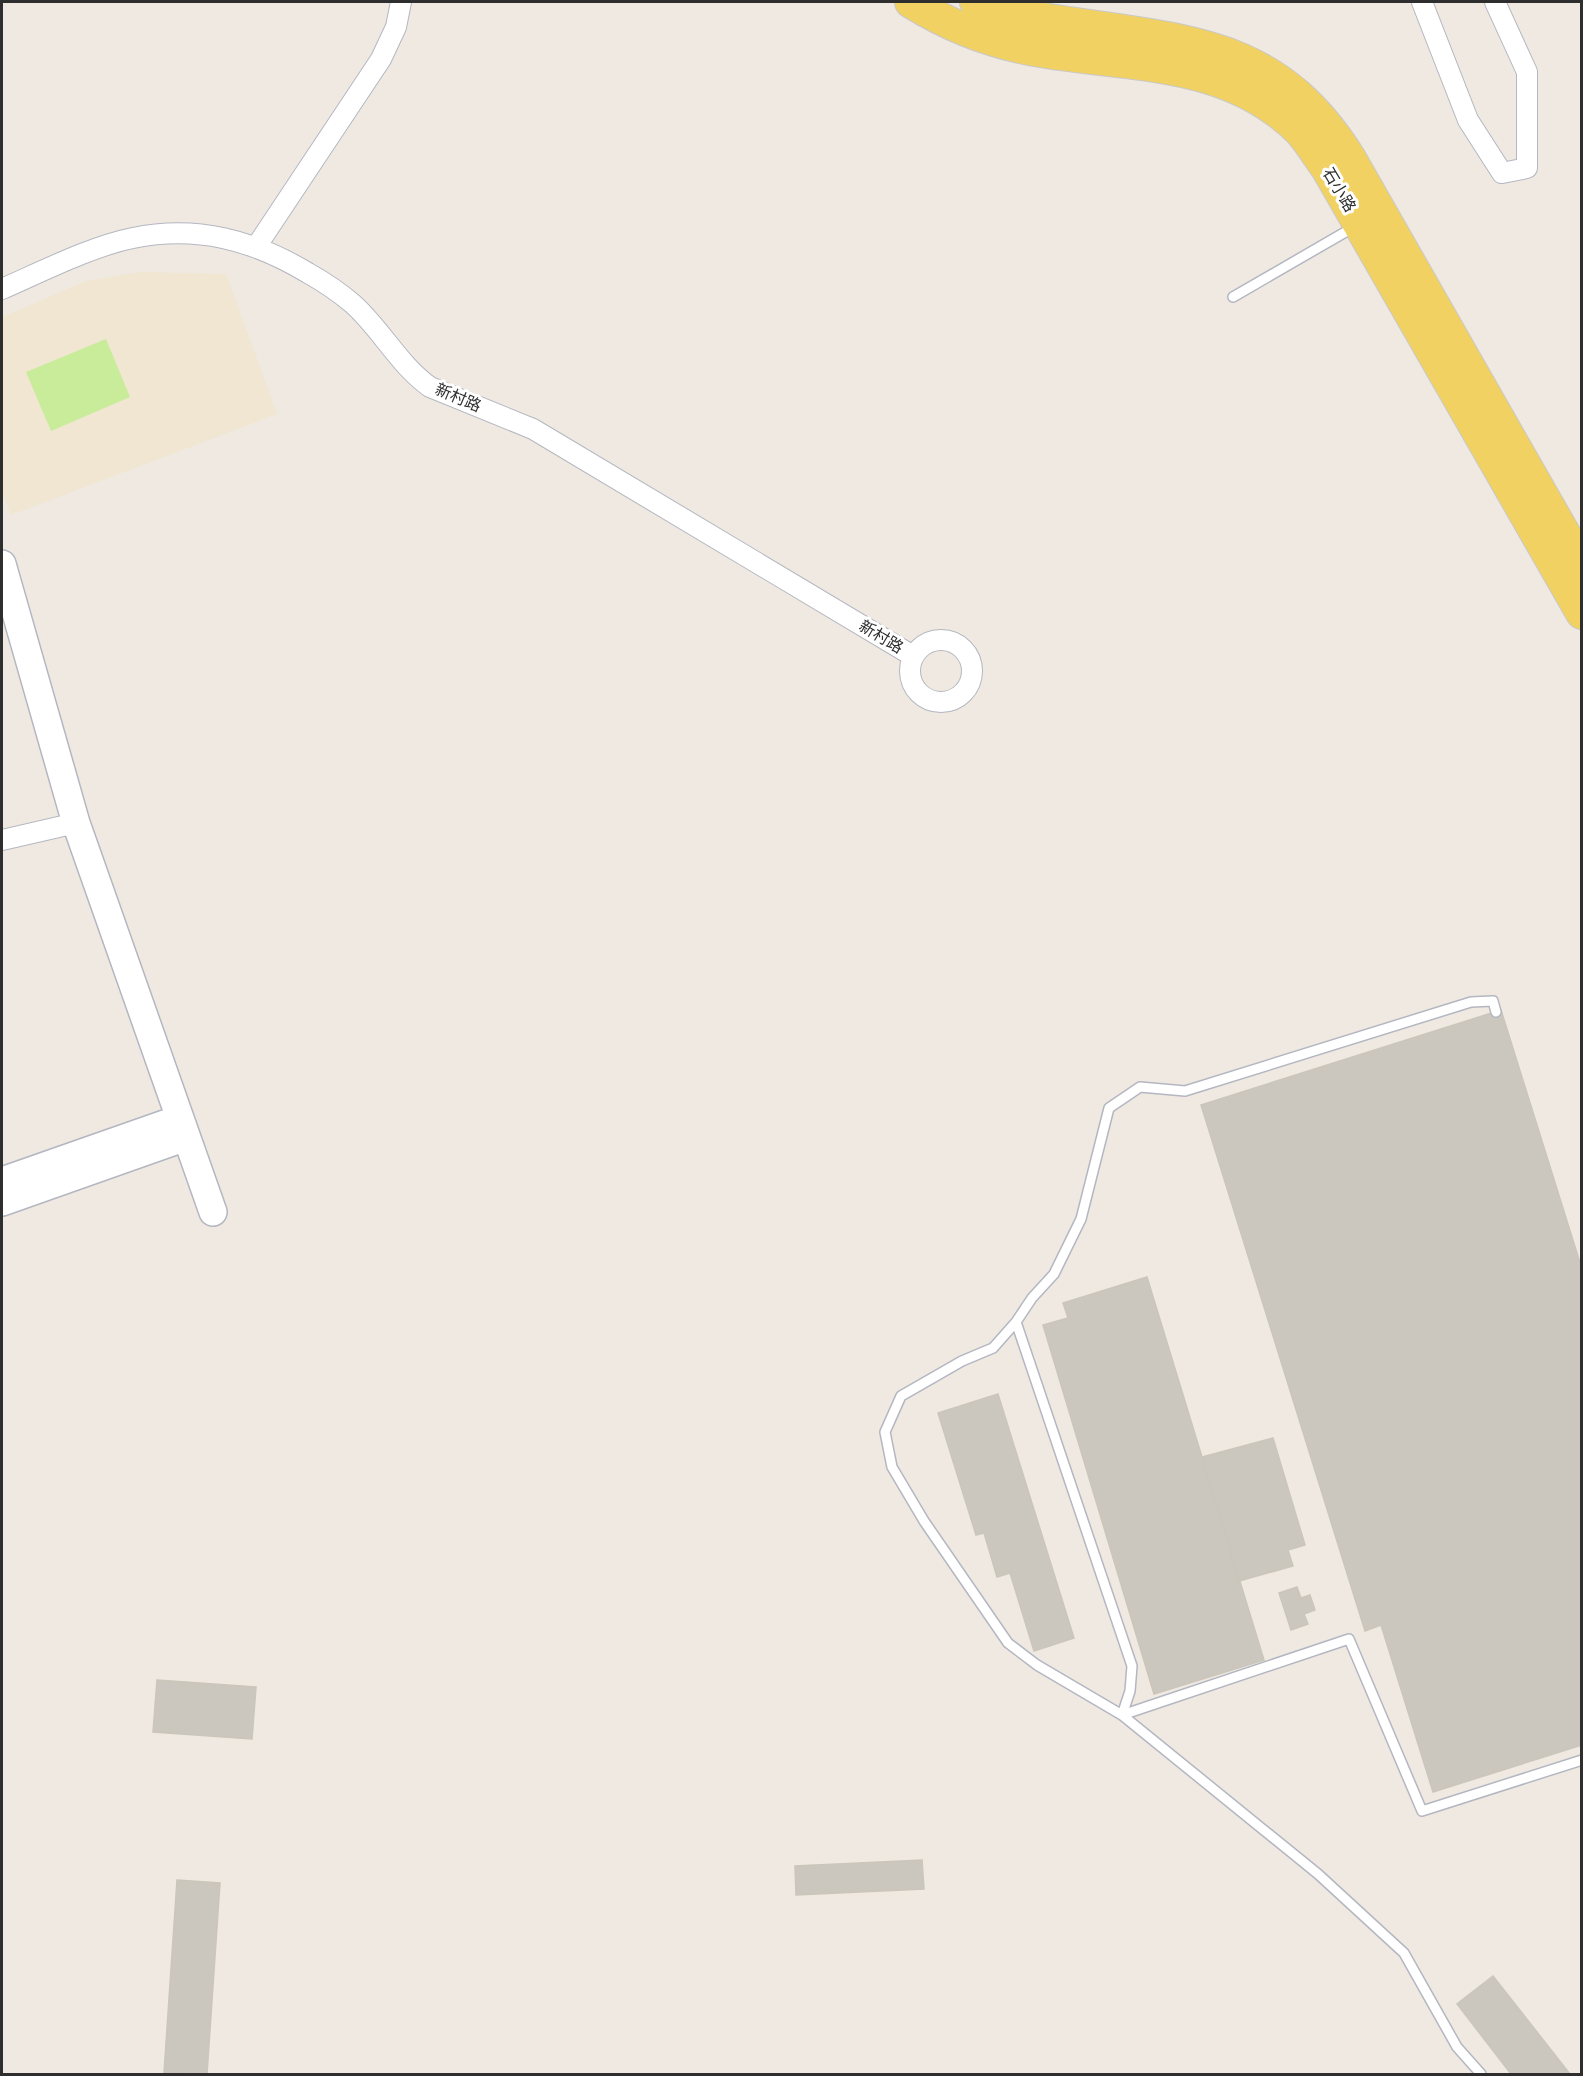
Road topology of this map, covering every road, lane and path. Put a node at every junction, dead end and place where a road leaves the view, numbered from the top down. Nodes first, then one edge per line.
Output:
1 (401, 2) edge
2 (911, 2) edge
3 (976, 2) edge
4 (1422, 2) edge
5 (1495, 2) edge
6 (1369, 218) junction
7 (256, 247) junction
8 (2, 289) edge
9 (1233, 297) dead end
10 (2, 564) edge
11 (1581, 565) edge
12 (1581, 613) edge
13 (913, 656) dead end
14 (76, 823) junction
15 (2, 840) edge
16 (1496, 1012) dead end
17 (182, 1128) junction
18 (2, 1181) edge
19 (2, 1202) edge
20 (213, 1212) dead end
21 (1016, 1323) junction
22 (1122, 1715) junction
23 (1581, 1760) edge
24 (1481, 2074) edge

1 - 7 street
2 - 6 main road, 石小路
3 - 6 main road, 石小路
4 - 5 street
6 - 9 lane
6 - 11 main road, 石小路
6 - 12 main road, 石小路
7 - 8 street, 新村路
7 - 13 street, 新村路
10 - 14 street
14 - 15 street
14 - 17 street
16 - 21 lane
17 - 18 street
17 - 19 street
17 - 20 street
21 - 22 lane
21 - 22 lane
22 - 23 lane
22 - 24 lane

